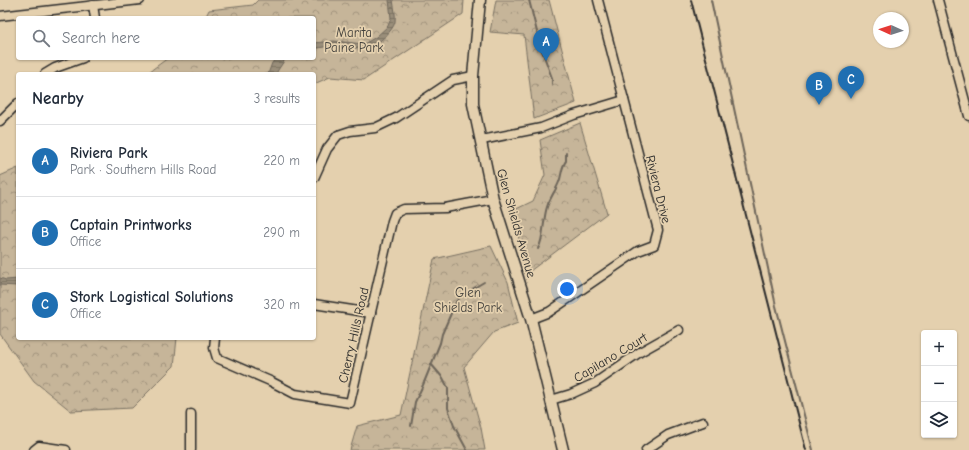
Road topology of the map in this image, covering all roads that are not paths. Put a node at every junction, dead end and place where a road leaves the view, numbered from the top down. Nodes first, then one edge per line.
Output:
1 (140, 0) edge
2 (480, 0) edge
3 (598, 0) edge
4 (938, 0) edge
5 (93, 4) junction
6 (0, 16) edge
7 (95, 16) edge
8 (77, 60) edge
9 (49, 72) edge
10 (472, 76) junction
11 (624, 100) junction
12 (16, 105) edge
13 (969, 116) edge
14 (0, 122) edge
15 (482, 140) junction
16 (316, 174) edge
17 (493, 199) junction
18 (316, 304) edge
19 (371, 313) junction
20 (531, 319) junction
21 (679, 330) dead end
22 (215, 340) edge
23 (551, 400) junction
24 (191, 414) dead end
25 (702, 422) dead end
26 (34, 450) edge
27 (66, 450) edge
28 (191, 450) edge
29 (563, 450) edge
30 (646, 450) edge

1 - 5 street
2 - 10 street, Glen Shields Avenue
3 - 11 street, Riviera Drive
4 - 13 street
5 - 6 street
5 - 7 street
8 - 9 street
10 - 15 street, Glen Shields Avenue
10 - 16 street
11 - 15 street
11 - 20 street, Riviera Drive
12 - 14 street
15 - 17 street, Glen Shields Avenue
17 - 19 street, Cherry Hills Road
17 - 20 street, Glen Shields Avenue
18 - 19 street
19 - 22 street, Cherry Hills Road
20 - 23 street, Glen Shields Avenue
21 - 23 street, Capilano Court
23 - 29 street, Glen Shields Avenue
24 - 28 street
25 - 30 street
26 - 27 street

